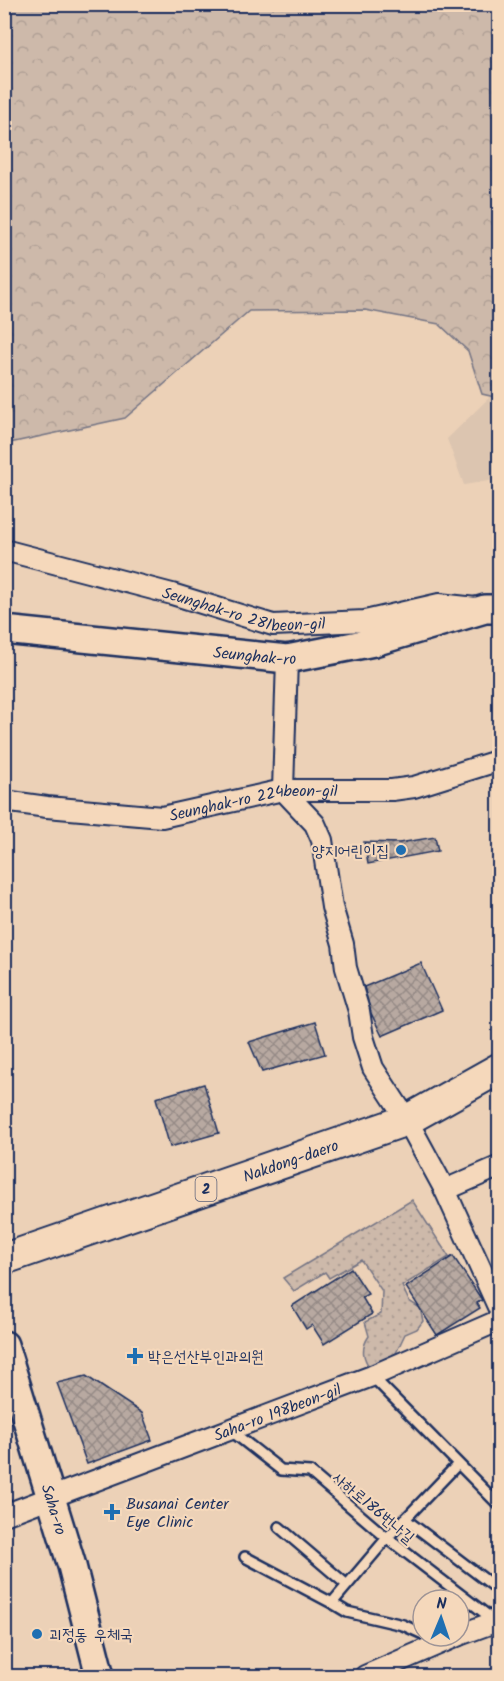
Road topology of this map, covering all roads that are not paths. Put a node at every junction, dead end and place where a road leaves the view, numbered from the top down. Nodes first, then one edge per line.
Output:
1 (4, 550) edge
2 (492, 609) edge
3 (4, 630) edge
4 (287, 659) junction
5 (500, 760) edge
6 (283, 790) junction
7 (4, 801) edge
8 (500, 1068) edge
9 (406, 1120) junction
10 (500, 1166) edge
11 (445, 1190) junction
12 (4, 1259) edge
13 (500, 1311) edge
14 (500, 1320) edge
15 (4, 1345) edge
16 (372, 1376) junction
17 (228, 1429) junction
18 (458, 1464) junction
19 (52, 1498) junction
20 (500, 1506) edge
21 (4, 1515) edge
22 (405, 1519) junction
23 (279, 1527) dead end
24 (387, 1538) junction
25 (245, 1557) dead end
26 (347, 1585) junction
27 (500, 1591) edge
28 (332, 1603) junction
29 (497, 1621) edge
30 (411, 1628) edge
31 (471, 1628) edge
32 (420, 1648) edge
33 (100, 1677) edge
34 (365, 1677) edge

1 - 2 street, Seunghak-ro 281beon-gil
2 - 4 street, Seunghak-ro
3 - 4 street, Seunghak-ro
4 - 6 street
5 - 6 street, Seunghak-ro 224beon-gil
6 - 7 street, Seunghak-ro 224beon-gil
6 - 9 street
8 - 9 main road, Nakdong-daero / 2
9 - 11 street
9 - 12 main road, Nakdong-daero / 2
10 - 11 street
11 - 13 street
14 - 16 street, Saha-ro 198beon-gil
15 - 19 street, Saha-ro
16 - 17 street, Saha-ro 198beon-gil
16 - 18 lane
17 - 19 street, Saha-ro 198beon-gil
17 - 24 lane, 사하로186번나길
18 - 20 lane
18 - 22 lane
19 - 21 street, Saha-ro 198beon-gil
19 - 33 street, Saha-ro
22 - 24 lane
22 - 27 lane
23 - 26 lane
24 - 26 lane
24 - 29 lane, 사하로186번나길
25 - 28 lane
26 - 28 lane
28 - 30 lane
29 - 31 street
32 - 34 street

